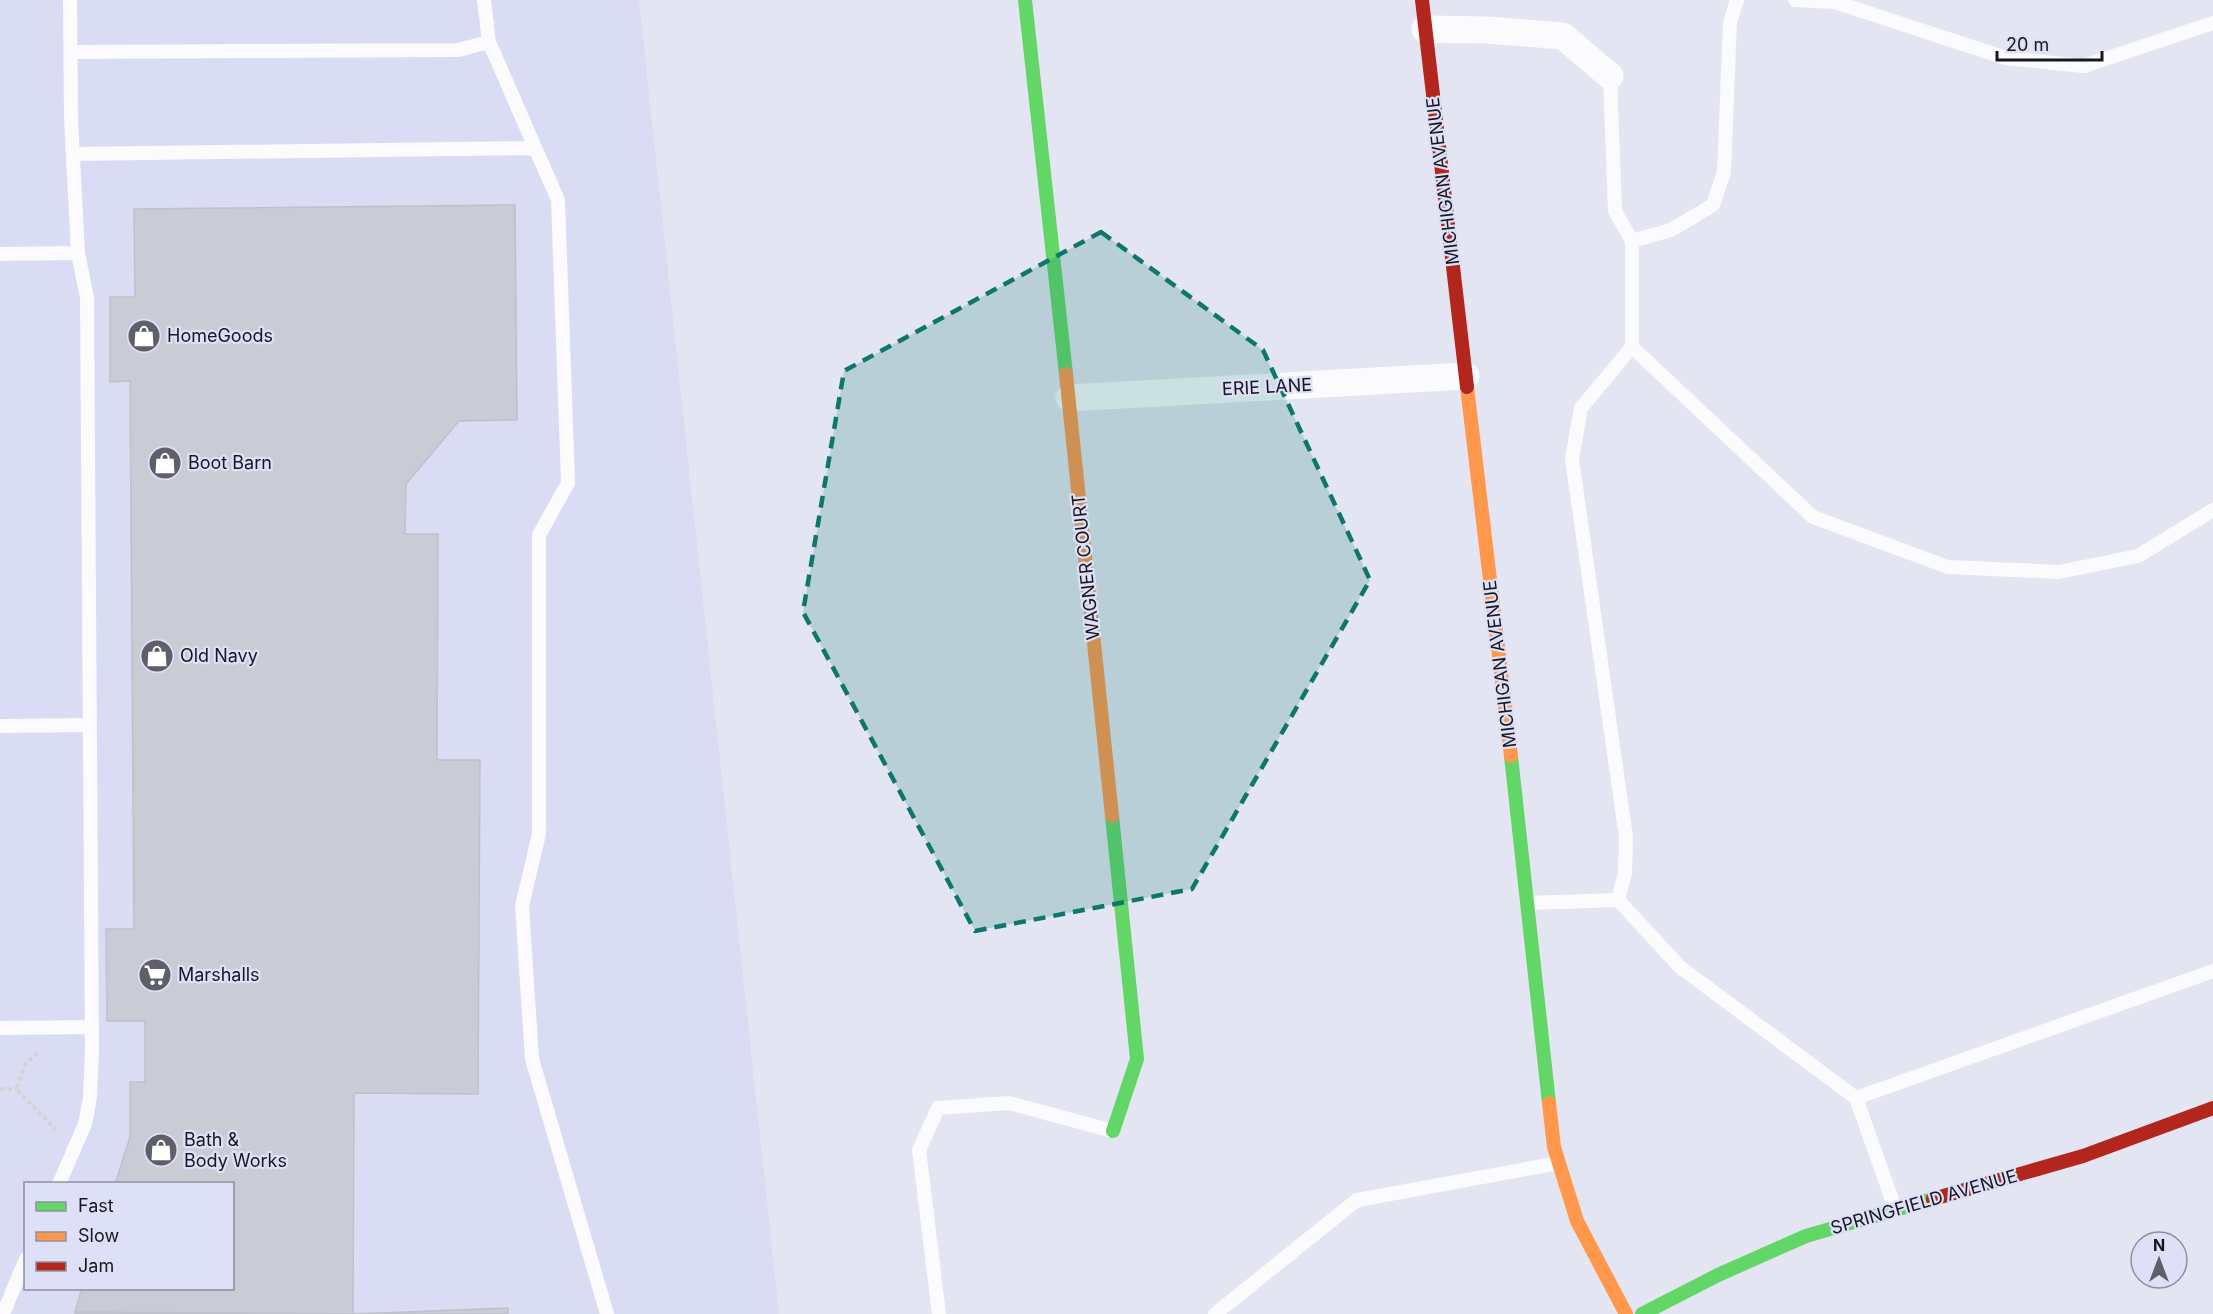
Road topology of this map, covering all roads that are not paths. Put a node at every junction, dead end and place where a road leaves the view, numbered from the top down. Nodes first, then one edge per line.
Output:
1 (70, 0) edge
2 (484, 0) edge
3 (1025, 0) edge
4 (1422, 0) edge
5 (1737, 0) edge
6 (1795, 0) edge
7 (2213, 23) edge
8 (1425, 29) junction
9 (489, 42) junction
10 (71, 52) junction
11 (1610, 76) joint
12 (536, 148) junction
13 (73, 154) junction
14 (1632, 241) junction
15 (78, 253) junction
16 (0, 254) edge
17 (1632, 347) junction
18 (1466, 376) junction
19 (1069, 398) junction
20 (2213, 510) edge
21 (90, 725) junction
22 (0, 726) edge
23 (1618, 900) junction
24 (1527, 903) junction
25 (2213, 971) edge
26 (92, 1027) junction
27 (0, 1028) edge
28 (1856, 1098) junction
29 (2213, 1108) edge
30 (1113, 1131) joint
31 (1559, 1163) junction
32 (60, 1182) edge
33 (1896, 1211) junction
34 (24, 1263) edge
35 (3, 1314) edge
36 (607, 1314) edge
37 (939, 1314) edge
38 (1215, 1314) edge
39 (1626, 1314) edge
40 (1642, 1314) edge

1 - 10 lane
2 - 9 lane
3 - 19 street, WAGNER COURT
4 - 8 street, MICHIGAN AVENUE
5 - 14 lane
6 - 7 lane
8 - 11 street
8 - 18 street, MICHIGAN AVENUE
9 - 10 lane
9 - 12 lane
10 - 13 lane
11 - 14 lane
12 - 13 lane
12 - 36 lane
13 - 15 lane
14 - 17 lane
15 - 16 lane
15 - 21 lane
17 - 20 lane
17 - 23 lane
18 - 19 street, ERIE LANE
18 - 24 street, MICHIGAN AVENUE
19 - 30 street, WAGNER COURT
21 - 22 lane
21 - 26 lane
23 - 24 lane
23 - 28 lane
24 - 31 street, MICHIGAN AVENUE
25 - 28 lane
26 - 27 lane
26 - 32 lane
28 - 33 lane
29 - 33 street, SPRINGFIELD AVENUE
30 - 37 lane
31 - 38 lane
31 - 39 street, MICHIGAN AVENUE
33 - 40 street, SPRINGFIELD AVENUE
34 - 35 lane

